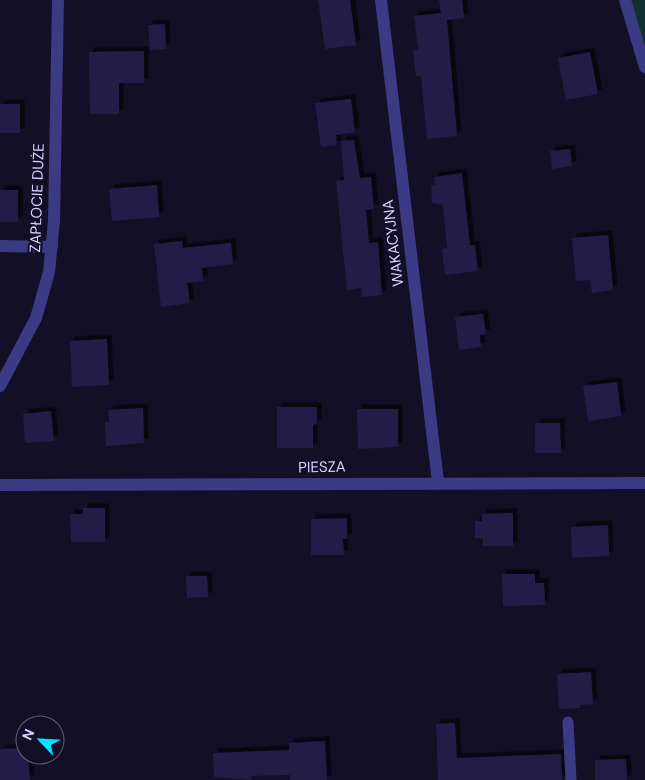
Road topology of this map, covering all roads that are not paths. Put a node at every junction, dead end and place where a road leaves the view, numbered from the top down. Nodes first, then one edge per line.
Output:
1 (58, 0) edge
2 (381, 0) edge
3 (625, 0) edge
4 (645, 67) edge
5 (0, 246) edge
6 (52, 247) junction
7 (0, 386) edge
8 (438, 482) junction
9 (645, 483) edge
10 (0, 485) edge
11 (568, 722) dead end
12 (571, 780) edge

1 - 6 street, ZAPŁOCIE DUŻE
2 - 8 street, WAKACYJNA
3 - 4 street
5 - 6 street
6 - 7 street, ZAPŁOCIE DUŻE
8 - 9 street, PIESZA
8 - 10 street, PIESZA
11 - 12 lane

